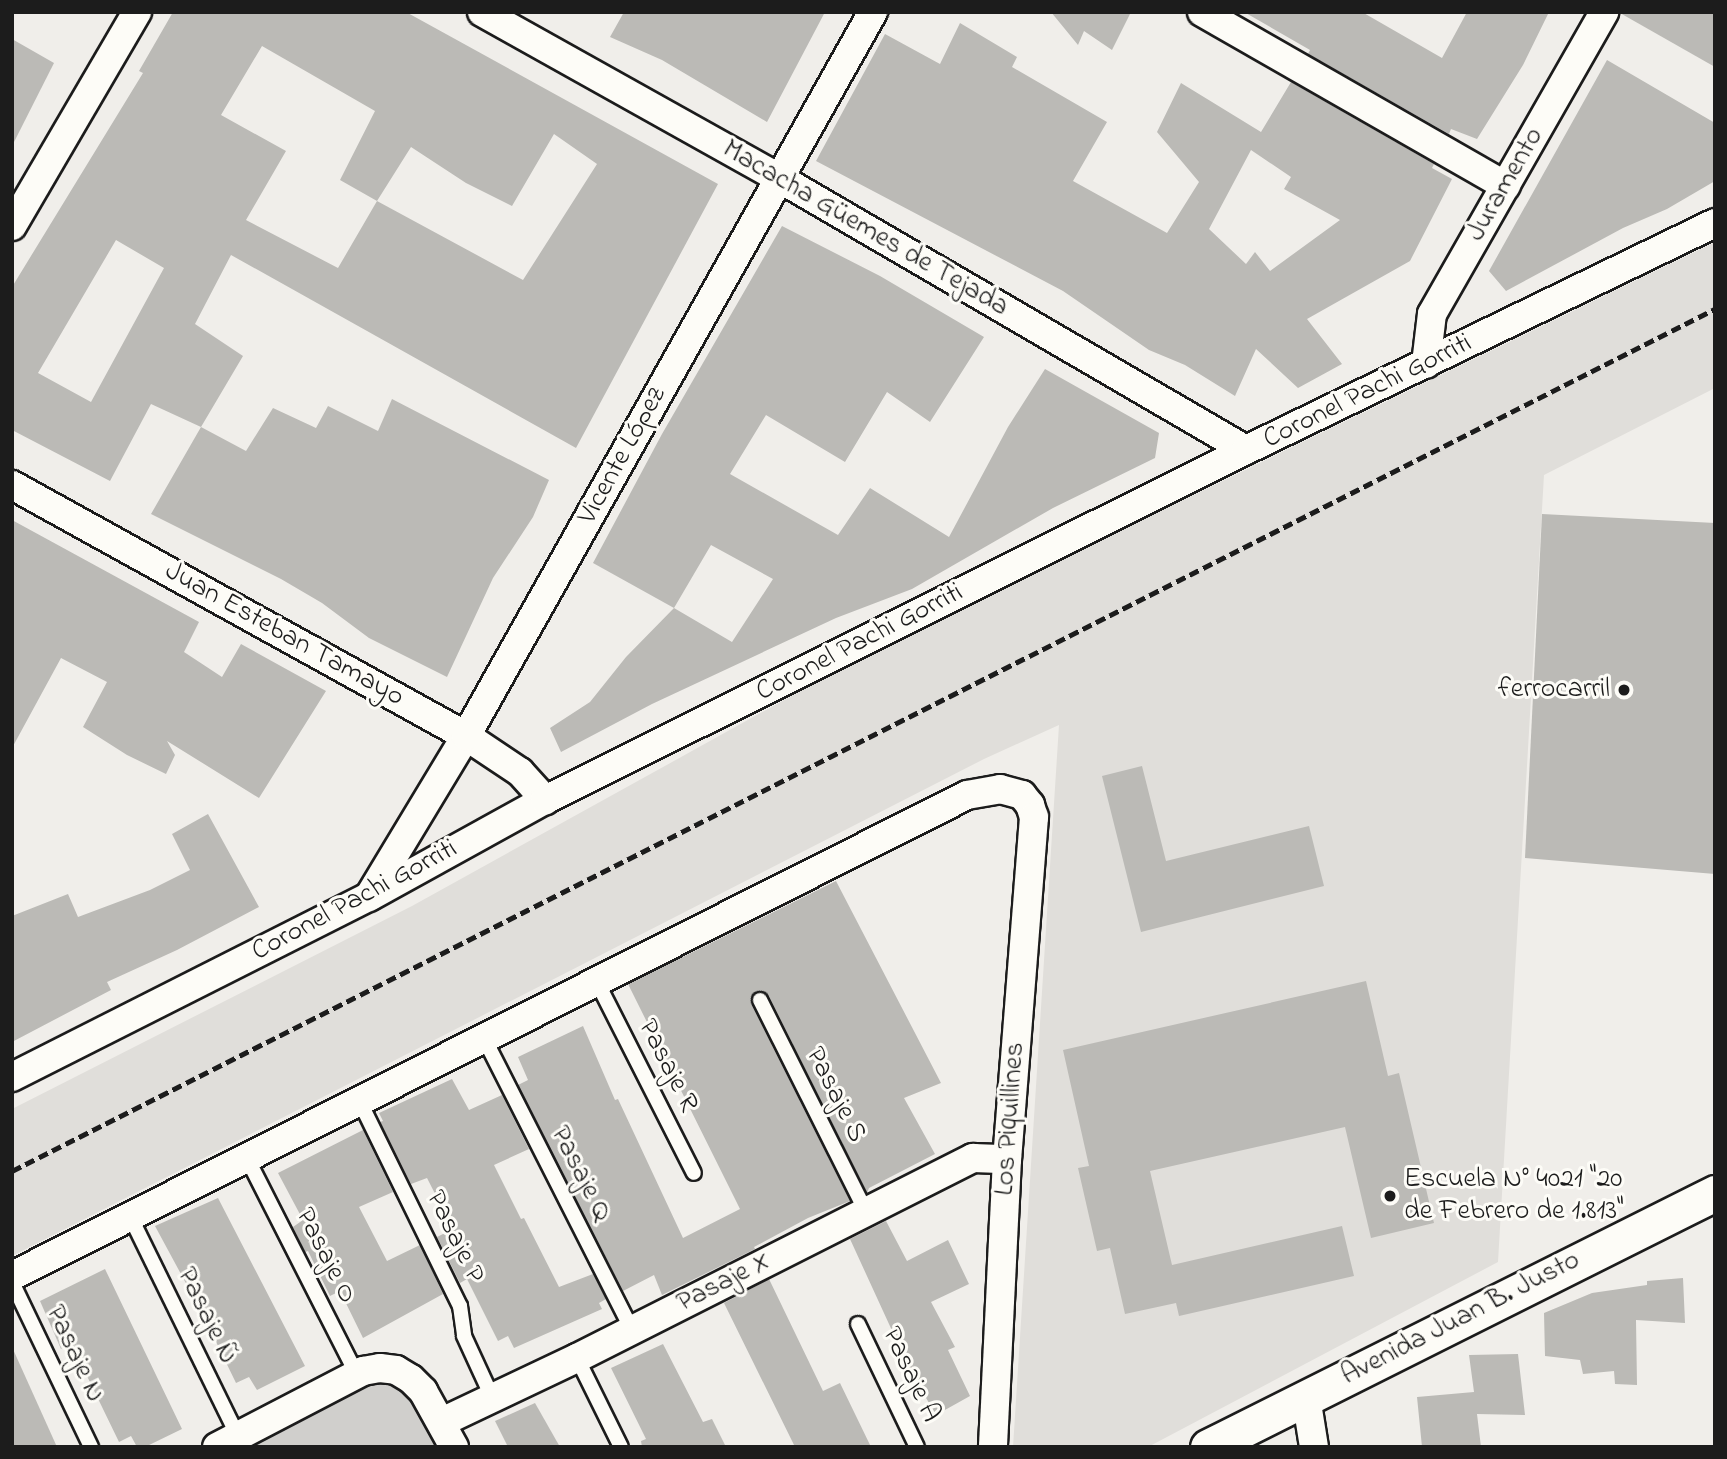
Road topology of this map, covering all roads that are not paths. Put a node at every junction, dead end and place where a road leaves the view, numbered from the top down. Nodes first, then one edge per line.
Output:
1 (137, 12) edge
2 (482, 12) edge
3 (873, 12) edge
4 (1202, 12) edge
5 (1604, 12) edge
6 (779, 178) junction
7 (1506, 186) junction
8 (1715, 223) edge
9 (12, 226) edge
10 (1426, 364) junction
11 (1246, 450) junction
12 (12, 485) edge
13 (466, 736) junction
14 (545, 800) junction
15 (369, 897) junction
16 (597, 982) junction
17 (760, 1000) dead end
18 (485, 1040) junction
19 (12, 1077) edge
20 (360, 1102) junction
21 (1007, 1159) junction
22 (248, 1160) junction
23 (694, 1173) dead end
24 (1715, 1193) edge
25 (866, 1212) junction
26 (131, 1218) junction
27 (12, 1276) edge
28 (12, 1282) edge
29 (858, 1324) dead end
30 (632, 1330) junction
31 (577, 1357) junction
32 (357, 1375) junction
33 (492, 1397) junction
34 (1306, 1397) junction
35 (448, 1434) edge
36 (228, 1441) edge
37 (91, 1447) edge
38 (621, 1447) edge
39 (917, 1447) edge
40 (993, 1447) edge
41 (1208, 1447) edge
42 (1314, 1447) edge

1 - 9 street
2 - 6 street, Macacha Güemes de Tejada
3 - 6 street, Vicente López
4 - 7 street
5 - 7 street, Juramento
6 - 11 street, Macacha Güemes de Tejada
6 - 13 street, Vicente López
7 - 10 street, Juramento
8 - 10 street, Coronel Pachi Gorriti
10 - 11 street, Coronel Pachi Gorriti
11 - 14 street, Coronel Pachi Gorriti
12 - 13 street, Juan Esteban Tamayo
13 - 14 street, Juan Esteban Tamayo
13 - 15 street, Vicente López
14 - 15 street, Coronel Pachi Gorriti
15 - 19 street, Coronel Pachi Gorriti
16 - 18 street
16 - 21 street, Los Piquillines
16 - 23 lane, Pasaje R
17 - 25 lane, Pasaje S
18 - 20 street
18 - 30 lane, Pasaje Q
20 - 22 street
20 - 33 lane, Pasaje P
21 - 25 street, Pasaje X
21 - 40 street, Los Piquillines
22 - 26 street
22 - 32 lane, Pasaje O
24 - 34 street, Avenida Juan B. Justo
25 - 30 street, Pasaje X
26 - 27 street
26 - 36 lane, Pasaje Ñ
28 - 37 lane, Pasaje N
29 - 39 lane, Pasaje A
30 - 31 street, Pasaje X
31 - 33 street, Pasaje X
31 - 38 lane
32 - 35 street
32 - 36 street
33 - 35 street, Pasaje X
34 - 41 street, Avenida Juan B. Justo
34 - 42 street

